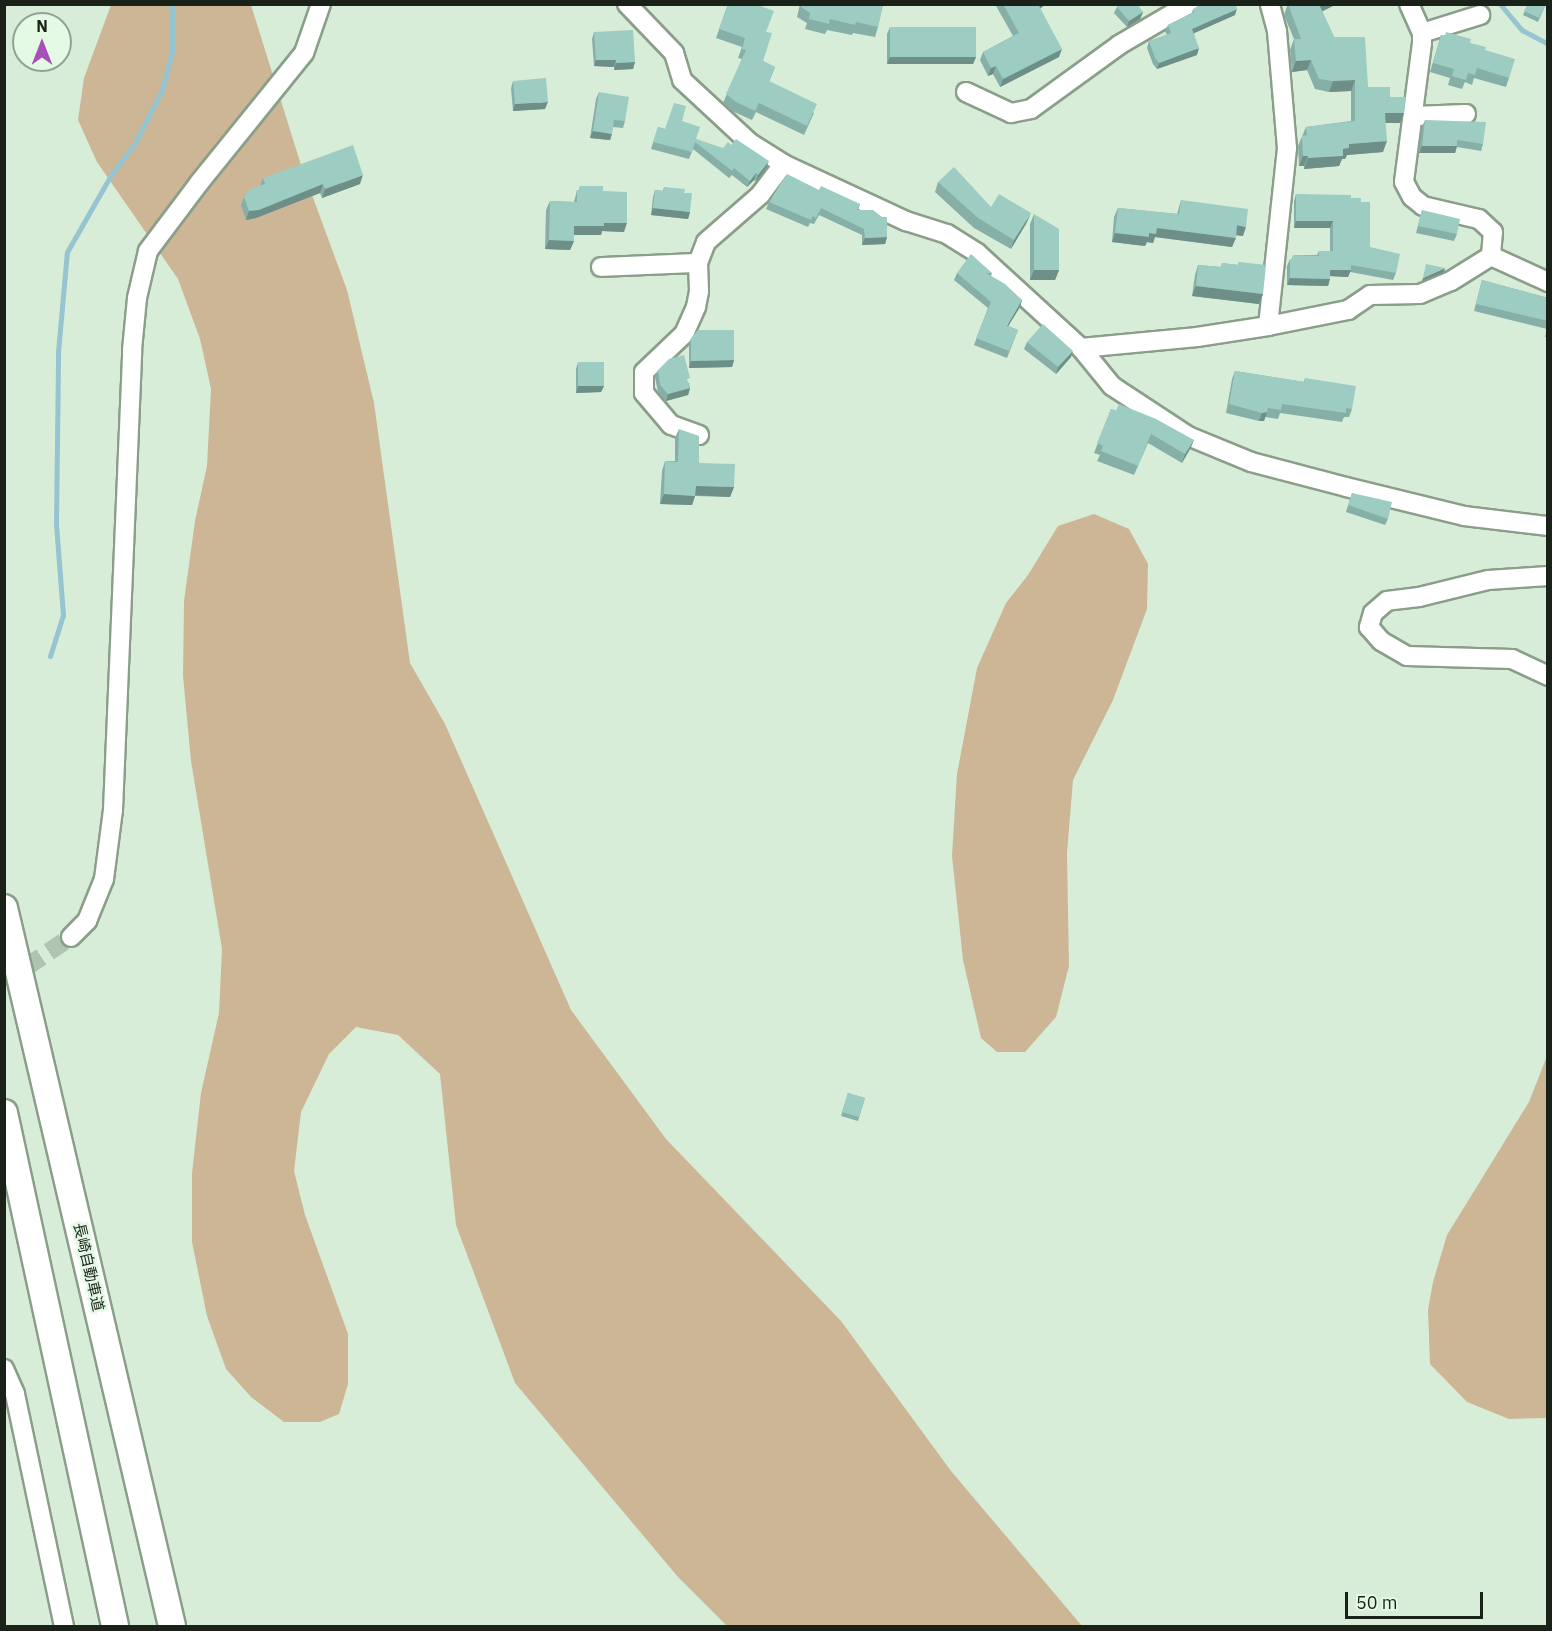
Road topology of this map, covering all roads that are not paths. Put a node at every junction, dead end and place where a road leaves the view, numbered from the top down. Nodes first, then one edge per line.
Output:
1 (321, 4) edge
2 (627, 4) edge
3 (1270, 4) edge
4 (1409, 4) edge
5 (1185, 5) edge
6 (1480, 15) dead end
7 (1422, 33) junction
8 (966, 92) dead end
9 (1466, 114) dead end
10 (1413, 116) junction
11 (783, 164) junction
12 (1491, 256) junction
13 (698, 263) junction
14 (601, 267) dead end
15 (1548, 282) edge
16 (1268, 326) junction
17 (1081, 348) junction
18 (699, 435) edge
19 (1548, 526) edge
20 (1548, 576) edge
21 (1548, 676) edge
22 (4, 908) edge
23 (71, 937) tunnel mouth
24 (4, 1113) edge
25 (4, 1369) edge
26 (64, 1626) edge
27 (115, 1626) edge
28 (172, 1626) edge

1 - 23 street
2 - 11 street
3 - 16 street
4 - 7 street
5 - 8 street
6 - 7 street
7 - 10 street
9 - 10 street
10 - 12 street
11 - 13 street
11 - 17 street
12 - 15 street
12 - 16 street
13 - 14 street
13 - 18 street
16 - 17 street
17 - 19 street
20 - 21 street
22 - 28 highway, 長崎自動車道
24 - 27 highway
25 - 26 street

